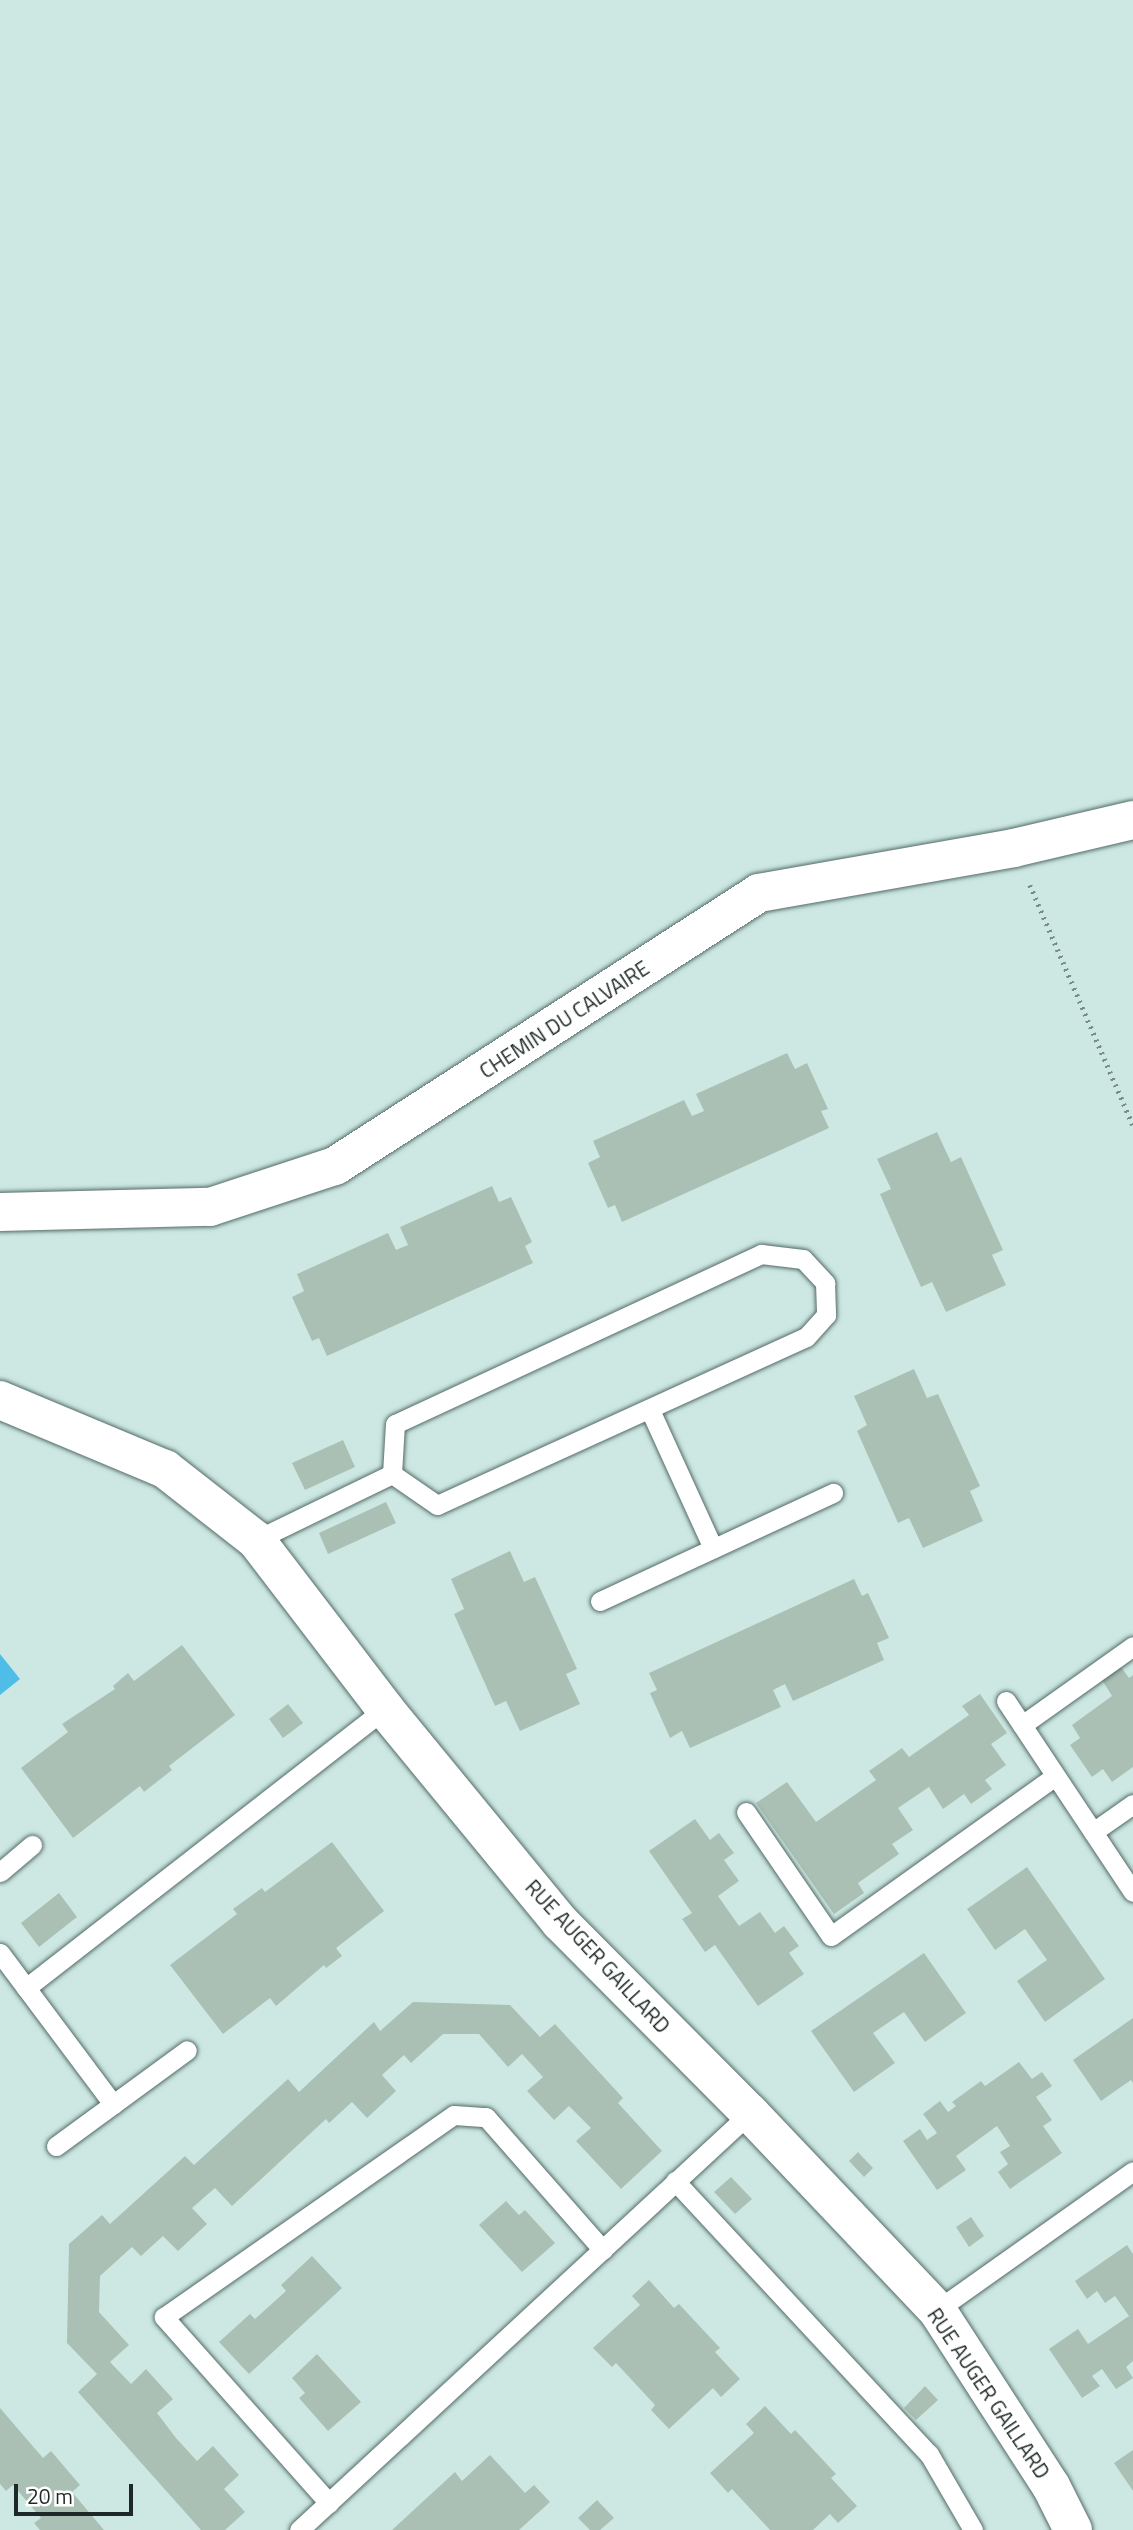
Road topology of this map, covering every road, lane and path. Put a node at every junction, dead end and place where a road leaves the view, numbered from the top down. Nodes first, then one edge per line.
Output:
1 (1133, 820) edge
2 (1014, 848) junction
3 (1133, 1125) edge
4 (0, 1212) edge
5 (0, 1400) edge
6 (650, 1410) junction
7 (393, 1474) junction
8 (833, 1493) dead end
9 (256, 1540) junction
10 (713, 1548) junction
11 (600, 1601) dead end
12 (1133, 1646) edge
13 (1006, 1701) dead end
14 (385, 1709) junction
15 (1022, 1726) junction
16 (1055, 1776) junction
17 (1133, 1804) edge
18 (746, 1812) dead end
19 (1093, 1832) junction
20 (33, 1845) dead end
21 (0, 1872) edge
22 (1133, 1892) edge
23 (0, 1953) edge
24 (26, 1988) junction
25 (187, 2050) dead end
26 (113, 2104) junction
27 (750, 2112) junction
28 (56, 2146) dead end
29 (1133, 2171) edge
30 (675, 2181) junction
31 (603, 2250) junction
32 (937, 2310) junction
33 (329, 2503) junction
34 (299, 2530) edge
35 (972, 2530) edge
36 (1073, 2530) edge

1 - 2 street, CHEMIN DU CALVAIRE
2 - 3 path
2 - 4 street, CHEMIN DU CALVAIRE
5 - 9 street, RUE AUGER GAILLARD
6 - 7 lane
6 - 7 lane
6 - 10 lane
7 - 9 lane
8 - 10 lane
9 - 14 street, RUE AUGER GAILLARD
10 - 11 lane
12 - 15 lane
13 - 15 lane
14 - 24 lane
14 - 27 street, RUE AUGER GAILLARD
15 - 16 lane
16 - 18 lane
16 - 19 lane
17 - 19 lane
19 - 22 lane
20 - 21 lane
23 - 24 lane
24 - 26 lane
25 - 26 lane
26 - 28 lane
27 - 30 lane
27 - 32 street, RUE AUGER GAILLARD
29 - 32 lane
30 - 31 lane
30 - 35 lane
31 - 33 lane
31 - 33 lane
32 - 36 street, RUE AUGER GAILLARD
33 - 34 lane

